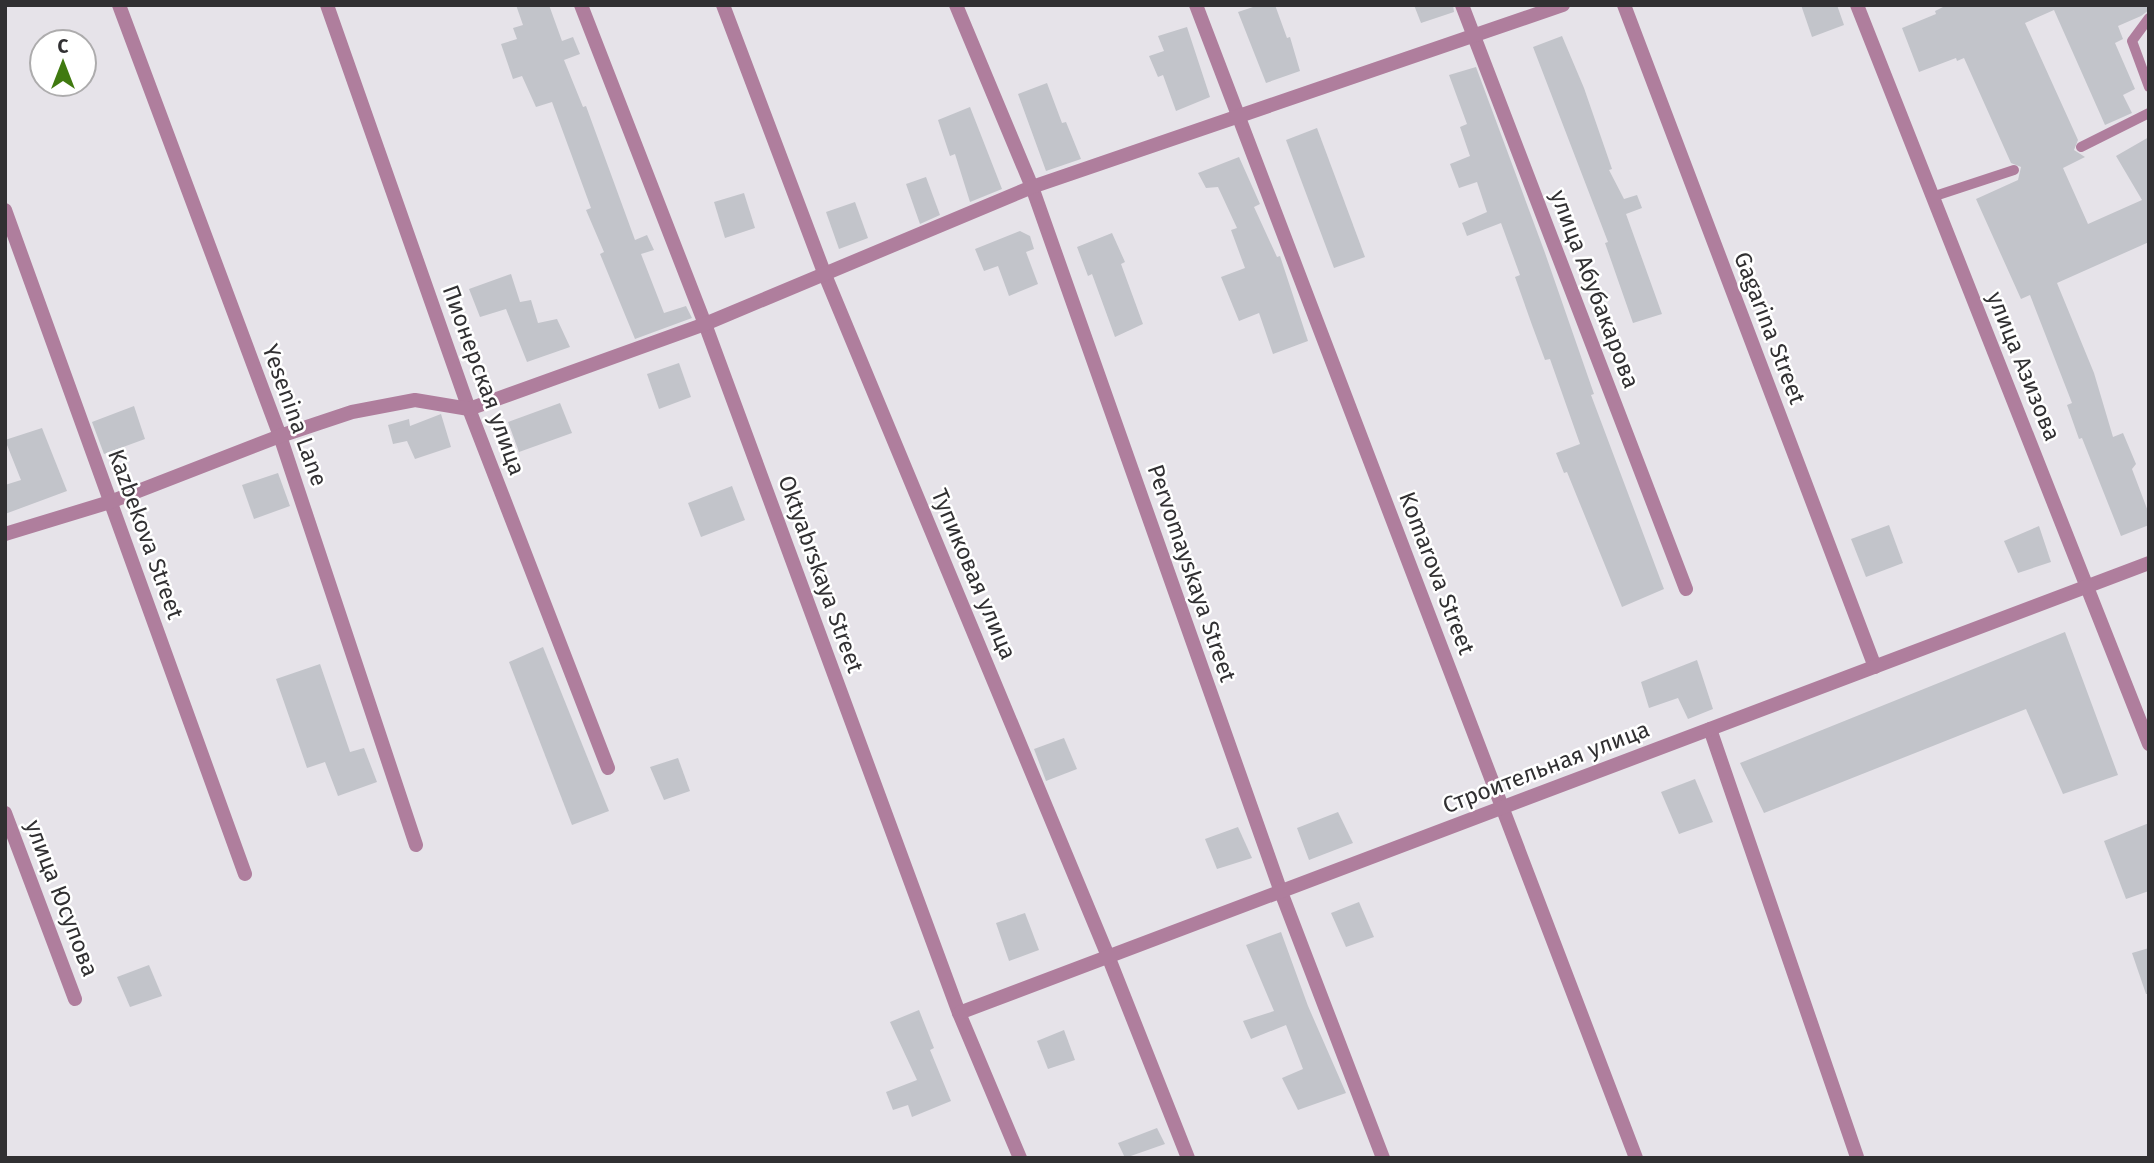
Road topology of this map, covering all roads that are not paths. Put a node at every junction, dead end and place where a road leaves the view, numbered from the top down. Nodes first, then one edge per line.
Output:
1 (119, 5) edge
2 (327, 5) edge
3 (581, 5) edge
4 (723, 5) edge
5 (956, 5) edge
6 (1196, 5) edge
7 (1462, 5) edge
8 (1563, 5) edge
9 (1623, 5) edge
10 (1857, 5) edge
11 (2149, 18) edge
12 (1474, 38) junction
13 (2149, 87) edge
14 (2149, 113) edge
15 (1237, 116) junction
16 (2081, 147) dead end
17 (2014, 170) dead end
18 (1032, 187) junction
19 (1933, 197) junction
20 (5, 210) edge
21 (825, 275) junction
22 (705, 324) junction
23 (469, 409) junction
24 (279, 436) junction
25 (110, 502) junction
26 (5, 534) edge
27 (2149, 563) edge
28 (2087, 587) junction
29 (1686, 589) dead end
30 (1875, 667) junction
31 (1710, 729) junction
32 (2149, 744) edge
33 (608, 768) dead end
34 (1502, 808) junction
35 (5, 813) edge
36 (416, 845) dead end
37 (245, 874) dead end
38 (1281, 892) junction
39 (1108, 956) junction
40 (75, 999) dead end
41 (959, 1013) junction
42 (1857, 1157) edge
43 (1020, 1158) edge
44 (1188, 1158) edge
45 (1383, 1158) edge
46 (1636, 1158) edge

1 - 24 street, Yesenina Lane
2 - 23 street, Пионерская улица
3 - 22 street, Oktyabrskaya Street
4 - 21 street, Тупиковая улица
5 - 18 street, Pervomayskaya Street
6 - 15 street, Komarova Street
7 - 12 street, улица Абубакарова
8 - 12 street
9 - 30 street, Gagarina Street
10 - 19 street, улица Азизова
11 - 13 lane
12 - 15 street
12 - 29 street, улица Абубакарова
14 - 16 lane
15 - 18 street
15 - 34 street, Komarova Street
17 - 19 lane
18 - 21 street
18 - 38 street, Pervomayskaya Street
19 - 28 street, улица Азизова
20 - 25 street, Kazbekova Street
21 - 22 street
21 - 39 street, Тупиковая улица
22 - 23 street
22 - 41 street, Oktyabrskaya Street
23 - 24 street
23 - 33 street, Пионерская улица
24 - 25 street
24 - 36 street, Yesenina Lane
25 - 26 street
25 - 37 street, Kazbekova Street
27 - 28 street, Строительная улица
28 - 30 street, Строительная улица
28 - 32 street, улица Азизова
30 - 31 street, Строительная улица
31 - 34 street, Строительная улица
31 - 42 street
34 - 38 street, Строительная улица
34 - 46 street, Komarova Street
35 - 40 street, улица Юсупова
38 - 39 street, Строительная улица
38 - 45 street, Pervomayskaya Street
39 - 41 street, Строительная улица
39 - 44 street, Тупиковая улица
41 - 43 street, Oktyabrskaya Street

